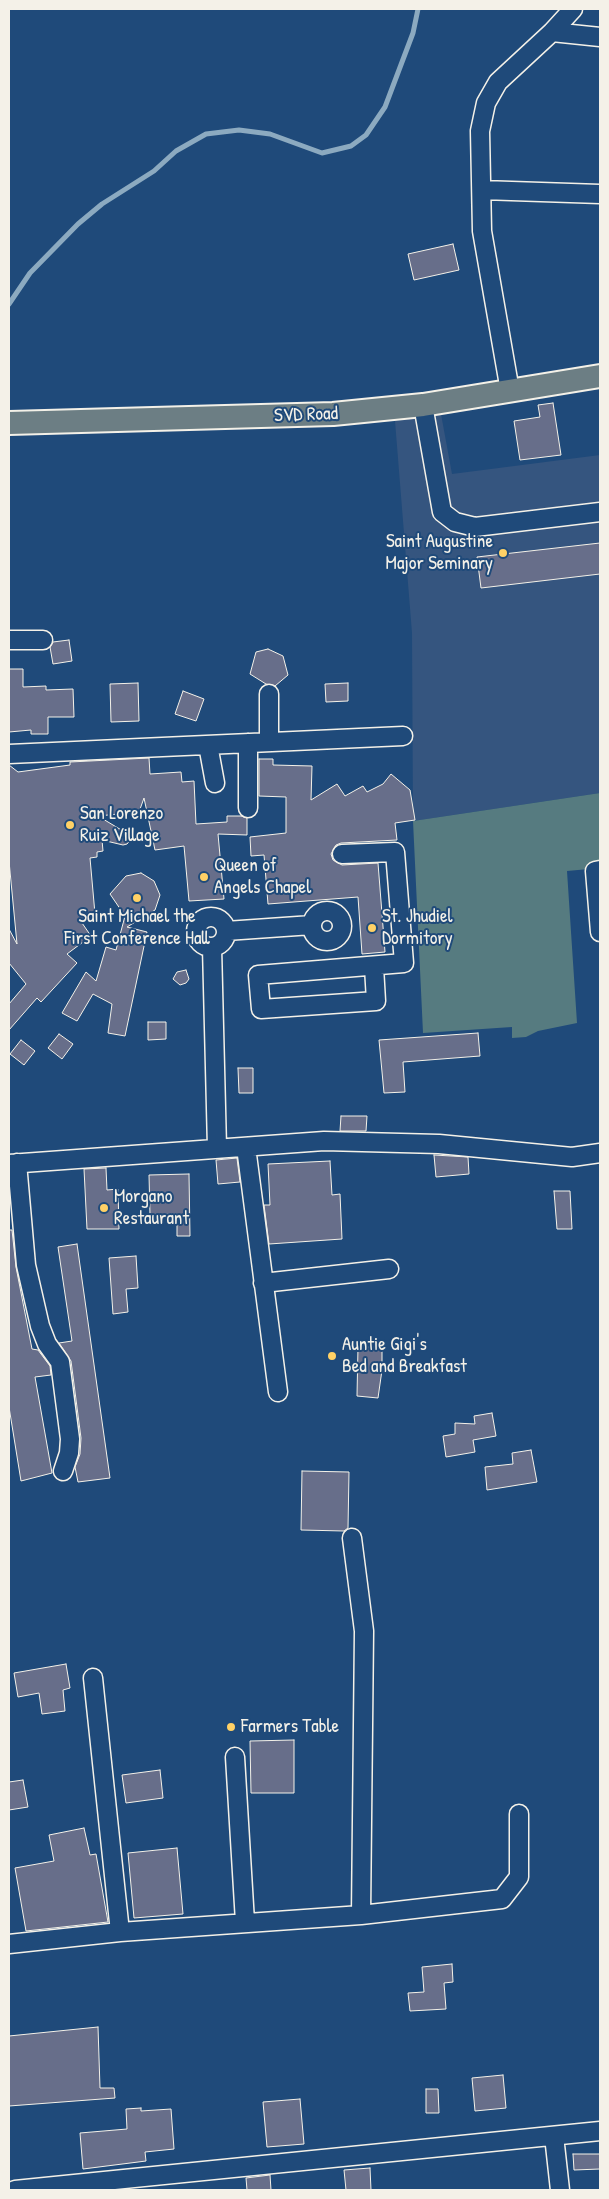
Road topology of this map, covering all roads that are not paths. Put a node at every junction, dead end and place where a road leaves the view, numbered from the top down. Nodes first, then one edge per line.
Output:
1 (573, 9) edge
2 (552, 32) junction
3 (600, 37) edge
4 (482, 190) junction
5 (600, 194) edge
6 (600, 376) edge
7 (510, 391) junction
8 (423, 405) junction
9 (9, 423) edge
10 (600, 512) edge
11 (9, 640) edge
12 (44, 640) dead end
13 (269, 694) dead end
14 (403, 736) dead end
15 (269, 742) junction
16 (248, 744) junction
17 (208, 745) junction
18 (9, 754) edge
19 (215, 783) dead end
20 (248, 808) dead end
21 (342, 854) dead end
22 (600, 870) edge
23 (312, 925) junction
24 (226, 931) junction
25 (600, 932) edge
26 (327, 941) junction
27 (212, 947) junction
28 (374, 967) junction
29 (331, 970) junction
30 (246, 1147) junction
31 (217, 1148) junction
32 (600, 1153) edge
33 (13, 1163) edge
34 (389, 1269) dead end
35 (263, 1283) junction
36 (278, 1392) dead end
37 (63, 1471) dead end
38 (352, 1538) dead end
39 (93, 1678) dead end
40 (235, 1757) dead end
41 (519, 1814) dead end
42 (361, 1916) junction
43 (245, 1922) junction
44 (120, 1932) junction
45 (9, 1944) edge
46 (600, 2131) edge
47 (554, 2136) junction
48 (58, 2188) edge
49 (15, 2190) edge
50 (560, 2190) edge

1 - 2 street
2 - 3 street
2 - 4 street
4 - 5 street
4 - 7 street
6 - 7 main road, SVD Road
7 - 8 main road, SVD Road
8 - 9 main road, SVD Road
8 - 10 street
11 - 12 street
13 - 15 street
14 - 15 street
15 - 16 street
16 - 17 street
16 - 20 street
17 - 18 street
17 - 19 street
21 - 28 street
22 - 25 street
23 - 24 street
23 - 26 street
23 - 26 street
24 - 27 street
24 - 27 street
26 - 29 street
27 - 31 street
28 - 29 street
28 - 29 street
30 - 31 street
30 - 32 street
30 - 35 street
31 - 33 street
33 - 37 street
34 - 35 street
35 - 36 street
38 - 42 street
39 - 44 street
40 - 43 street
41 - 42 street
42 - 43 street
43 - 44 street
44 - 45 street
46 - 47 street
47 - 48 street
47 - 50 street
48 - 49 street

